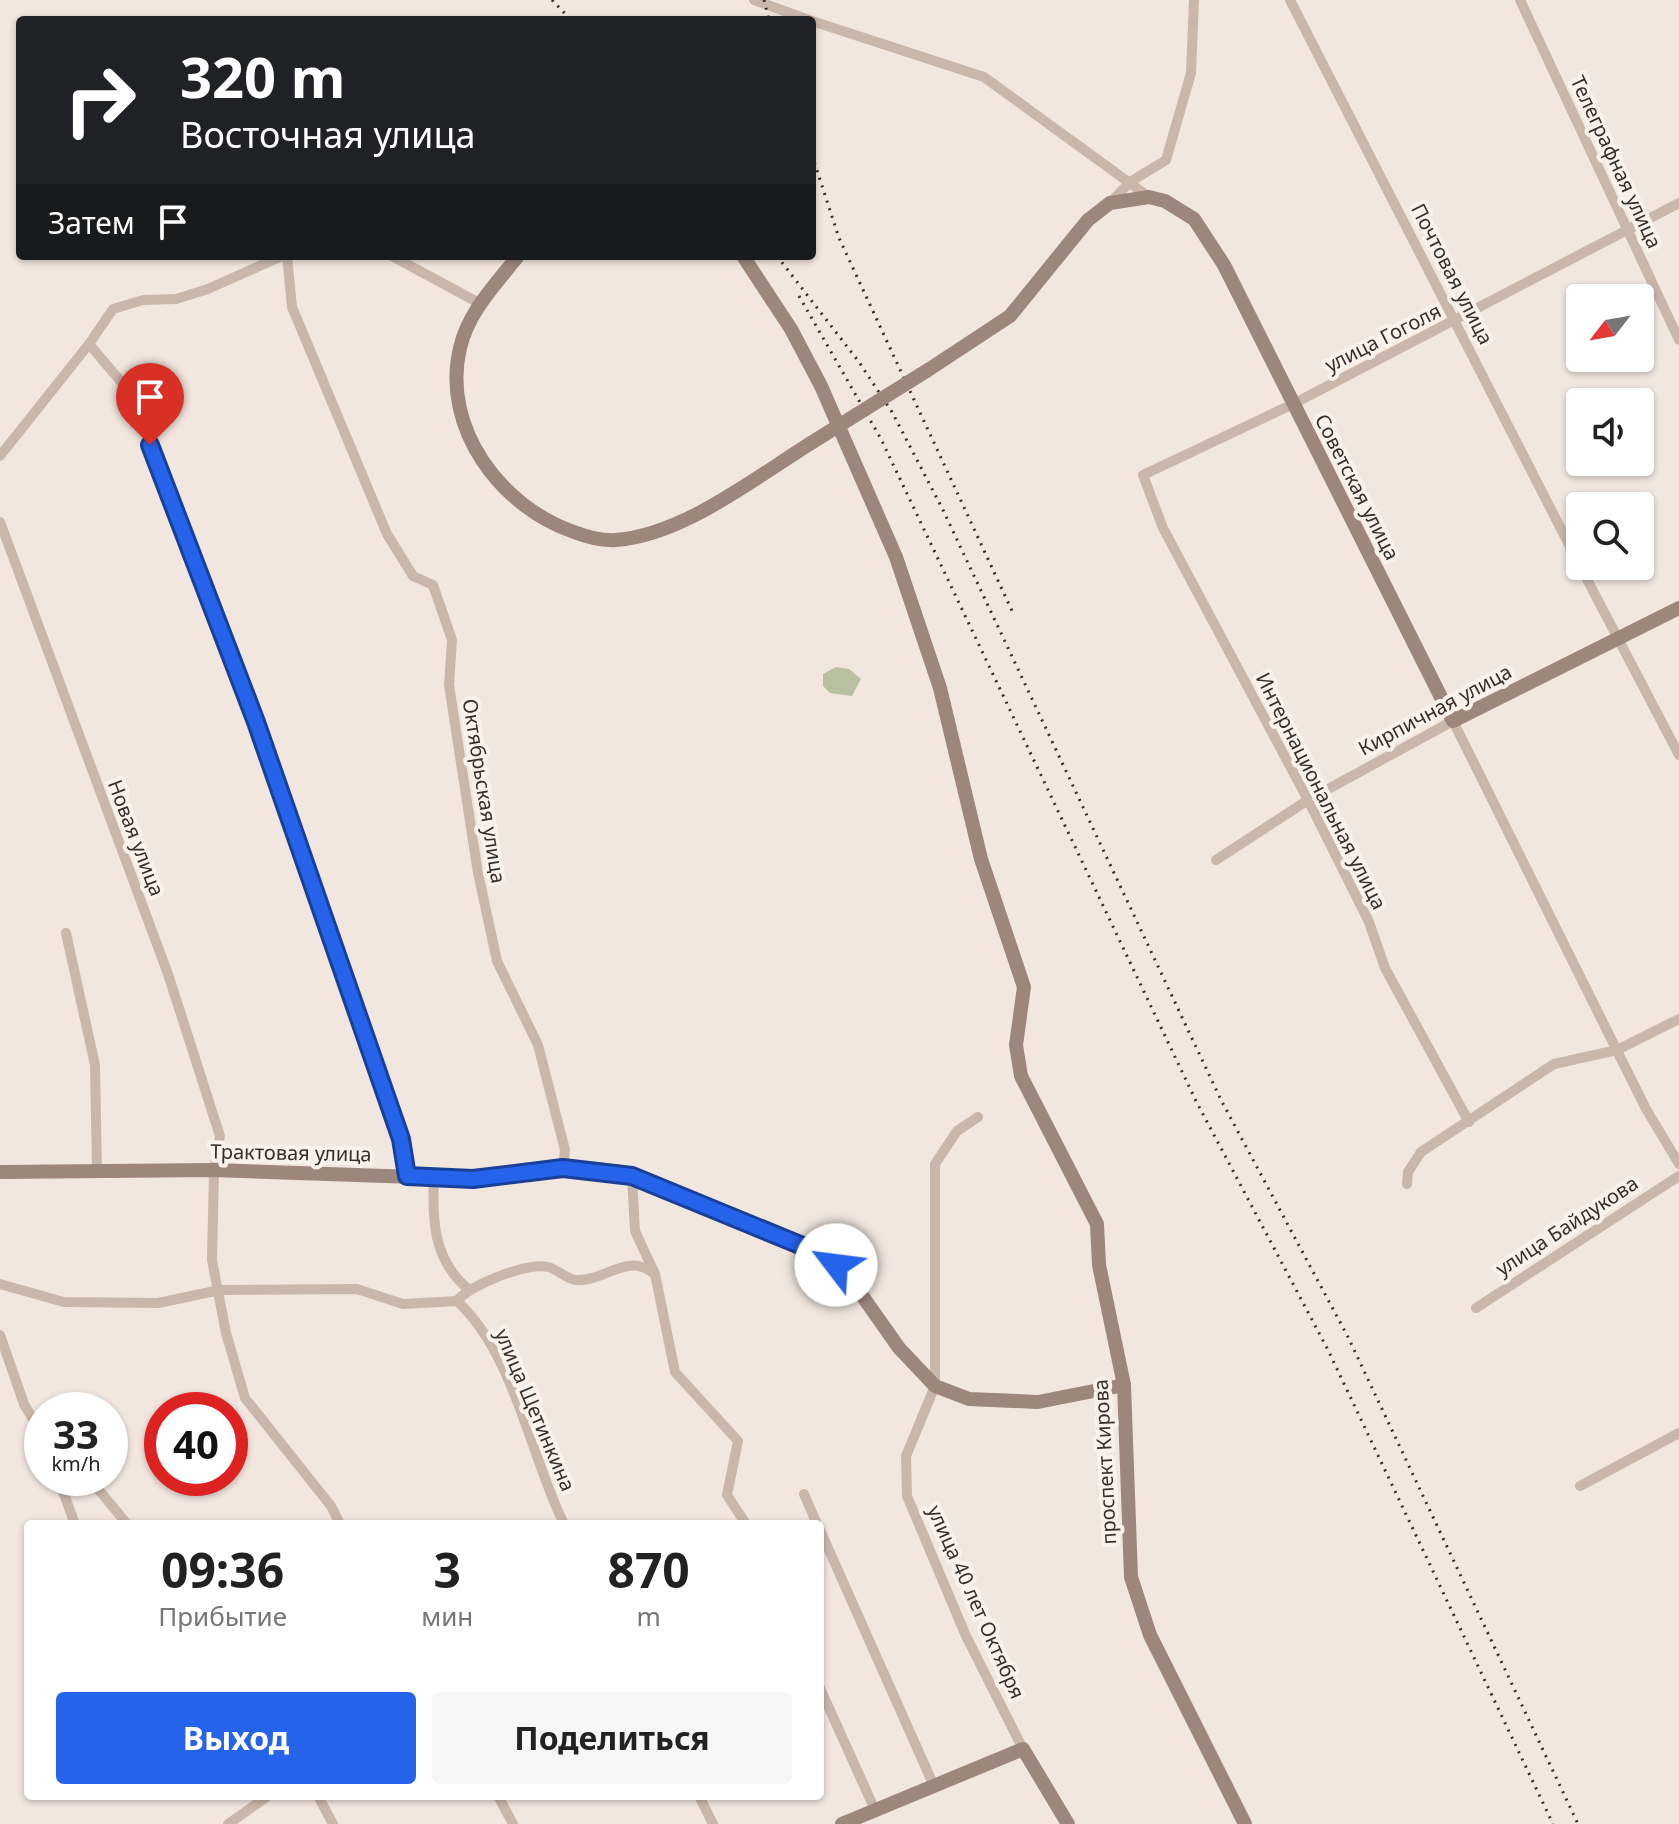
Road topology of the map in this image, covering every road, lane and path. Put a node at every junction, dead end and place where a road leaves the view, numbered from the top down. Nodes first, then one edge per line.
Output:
1 (754, 0) edge
2 (1194, 0) edge
3 (1290, 0) edge
4 (1520, 0) edge
5 (799, 16) edge
6 (816, 22) edge
7 (1130, 182) junction
8 (1149, 197) junction
9 (1110, 203) junction
10 (1679, 203) edge
11 (1627, 230) junction
12 (275, 260) edge
13 (285, 260) edge
14 (399, 260) edge
15 (515, 260) edge
16 (746, 260) edge
17 (481, 304) junction
18 (1456, 320) junction
19 (1679, 340) edge
20 (89, 344) junction
21 (1293, 404) junction
22 (0, 456) edge
23 (1143, 475) joint
24 (0, 522) edge
25 (1566, 538) edge
26 (1587, 580) edge
27 (1679, 608) edge
28 (1616, 640) junction
29 (1453, 721) junction
30 (1679, 755) edge
31 (1308, 800) junction
32 (1216, 860) dead end
33 (66, 933) dead end
34 (1679, 1019) edge
35 (1617, 1050) junction
36 (978, 1117) dead end
37 (1468, 1121) junction
38 (1679, 1164) edge
39 (563, 1168) junction
40 (214, 1170) junction
41 (97, 1171) junction
42 (0, 1172) edge
43 (407, 1176) junction
44 (632, 1176) junction
45 (1679, 1176) edge
46 (434, 1177) junction
47 (1407, 1184) dead end
48 (655, 1274) junction
49 (0, 1284) edge
50 (467, 1288) junction
51 (220, 1290) junction
52 (457, 1301) junction
53 (1476, 1308) dead end
54 (0, 1335) edge
55 (1124, 1385) junction
56 (935, 1386) junction
57 (24, 1404) edge
58 (1679, 1433) edge
59 (1580, 1486) dead end
60 (804, 1494) dead end
61 (65, 1496) edge
62 (104, 1496) edge
63 (74, 1520) edge
64 (124, 1520) edge
65 (338, 1520) edge
66 (562, 1520) edge
67 (743, 1520) edge
68 (815, 1520) edge
69 (824, 1539) edge
70 (824, 1697) edge
71 (1023, 1749) junction
72 (934, 1786) junction
73 (262, 1800) edge
74 (320, 1800) edge
75 (500, 1800) edge
76 (701, 1800) edge
77 (875, 1810) junction
78 (228, 1824) edge
79 (333, 1824) edge
80 (513, 1824) edge
81 (713, 1824) edge
82 (842, 1824) edge
83 (1068, 1824) edge
84 (1245, 1824) edge

1 - 5 street, Советская улица
2 - 7 street
3 - 18 street, Почтовая улица
4 - 11 street, Телеграфная улица
6 - 7 street, Советская улица
7 - 8 street, Советская улица
7 - 9 street
8 - 9 street
8 - 21 street, Советская улица
9 - 17 street, bridge
10 - 11 street, улица Гоголя
11 - 18 street, улица Гоголя
11 - 19 street, Телеграфная улица
12 - 20 street
13 - 39 street, Октябрьская улица
14 - 17 street
15 - 17 street
16 - 55 street, проспект Кирова
18 - 21 street, улица Гоголя
18 - 25 street, Почтовая улица
20 - 22 street
20 - 43 street
21 - 23 street, улица Гоголя
21 - 29 street, Советская улица
23 - 31 street, Интернациональная улица
24 - 40 street, Новая улица
26 - 28 street, Почтовая улица
27 - 28 street, Кирпичная улица
28 - 29 street, Кирпичная улица
28 - 30 street, Почтовая улица
29 - 31 street, Кирпичная улица
29 - 35 street, Советская улица
31 - 32 street, Кирпичная улица
31 - 37 street, Интернациональная улица
33 - 41 street
34 - 35 street
35 - 37 street
35 - 38 street, Советская улица
36 - 56 street, улица 40 лет Октября
37 - 47 street
39 - 44 street, Трактовая улица
39 - 46 street, Трактовая улица
40 - 41 street, Трактовая улица
40 - 43 street, Трактовая улица
40 - 51 street, Новая улица
41 - 42 street, Трактовая улица
43 - 46 street, Трактовая улица
44 - 48 street
44 - 56 street, Трактовая улица
45 - 53 street, улица Байдукова
46 - 50 street
48 - 50 street
48 - 67 street
49 - 51 street
50 - 52 street
51 - 52 street
51 - 65 street, Новая улица
52 - 66 street, улица Щетинкина
54 - 57 street
55 - 56 street
55 - 84 street, проспект Кирова
56 - 71 street, улица 40 лет Октября
58 - 59 street
60 - 68 street
61 - 63 street
62 - 64 street
69 - 72 street
70 - 77 street
71 - 72 street
71 - 83 street, улица 40 лет Октября
72 - 77 street
73 - 78 street
74 - 79 street
75 - 80 street
76 - 81 street
77 - 82 street

